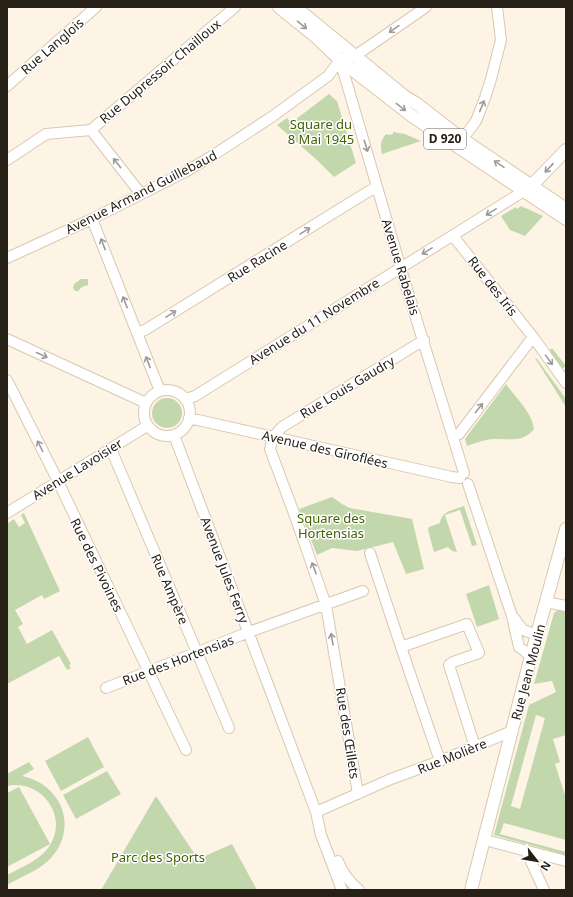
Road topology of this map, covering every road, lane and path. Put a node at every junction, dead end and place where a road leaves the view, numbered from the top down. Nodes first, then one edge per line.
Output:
1 (96, 7) edge
2 (235, 7) edge
3 (279, 7) edge
4 (295, 7) edge
5 (426, 7) edge
6 (497, 7) edge
7 (340, 60) junction
8 (354, 66) junction
9 (328, 76) junction
10 (7, 86) edge
11 (91, 130) junction
12 (459, 143) junction
13 (566, 150) edge
14 (8, 157) edge
15 (377, 188) junction
16 (528, 188) junction
17 (141, 194) junction
18 (566, 209) edge
19 (92, 219) junction
20 (566, 219) edge
21 (453, 236) junction
22 (7, 258) edge
23 (401, 267) junction
24 (137, 333) junction
25 (532, 337) junction
26 (7, 339) edge
27 (424, 340) junction
28 (7, 380) edge
29 (566, 383) edge
30 (160, 391) junction
31 (185, 399) junction
32 (146, 403) junction
33 (189, 418) junction
34 (147, 426) junction
35 (174, 434) junction
36 (453, 436) junction
37 (273, 437) junction
38 (111, 449) junction
39 (464, 478) junction
40 (57, 481) junction
41 (8, 510) edge
42 (566, 529) edge
43 (370, 553) dead end
44 (363, 592) dead end
45 (546, 602) junction
46 (326, 605) junction
47 (566, 606) edge
48 (512, 616) junction
49 (249, 632) junction
50 (537, 635) junction
51 (401, 647) junction
52 (197, 652) junction
53 (531, 656) junction
54 (148, 671) junction
55 (106, 688) dead end
56 (229, 728) dead end
57 (512, 731) junction
58 (475, 747) junction
59 (186, 750) dead end
60 (440, 761) junction
61 (358, 794) junction
62 (316, 812) junction
63 (485, 840) junction
64 (526, 851) junction
65 (566, 861) edge
66 (357, 888) edge
67 (341, 890) edge
68 (470, 890) edge
69 (544, 890) edge

1 - 10 street, Rue Langlois
2 - 11 street, Rue Dupressoir Chailloux
3 -> 7 main road, D 920
4 - 8 main road, D 920
5 -> 8 street
12 -> 6 street
7 - 8 main road, D 920
7 - 9 street, Avenue Armand Guillebaud
8 - 9 street
8 - 12 main road, D 920
8 -> 15 street, Avenue Rabelais
9 - 17 street, Avenue Armand Guillebaud
11 - 14 street
17 -> 11 street, Rue Dupressoir Chailloux
12 - 16 main road, D 920
13 -> 16 main road
15 - 23 street, Avenue Rabelais
24 -> 15 street, Rue Racine
16 - 18 main road, D 920
16 - 20 main road, D 920
16 -> 21 street, Avenue du 11 Novembre
17 - 19 street, Avenue Armand Guillebaud
19 - 22 street, Avenue Armand Guillebaud
24 -> 19 street
21 -> 23 street, Avenue du 11 Novembre
21 - 25 street, Rue des Iris
23 - 27 street, Avenue Rabelais
23 - 31 street, Avenue du 11 Novembre
30 -> 24 street
25 -> 29 street, Rue des Iris
36 -> 25 street
26 -> 32 street
27 - 36 street, Avenue Rabelais
27 - 37 street, Rue Louis Gaudry
40 -> 28 street, Rue des Pivoines
30 - 31 street
30 - 32 street
31 - 33 street
32 - 34 street
33 - 35 street
33 - 37 street, Avenue des Giroflées
34 - 35 street
34 - 38 street, Avenue Lavoisier
35 - 49 street, Avenue Jules Ferry
36 - 39 street, Avenue Rabelais
37 - 39 street, Avenue des Giroflées
46 -> 37 street, Rue des Œillets
38 - 40 street, Avenue Lavoisier
38 - 52 street, Rue Ampère
39 - 48 street, Avenue Rabelais
40 - 41 street, Avenue Lavoisier
40 - 54 street, Rue des Pivoines
42 - 45 main road, Rue Jean Moulin
43 - 51 street
44 - 46 street, Rue des Hortensias
45 - 47 street
45 - 50 main road, Rue Jean Moulin
46 - 49 street, Rue des Hortensias
61 -> 46 street, Rue des Œillets
48 - 50 street, Avenue Rabelais
48 - 53 street, Avenue Rabelais
49 - 52 street, Rue des Hortensias
49 - 62 street, Avenue Jules Ferry
50 - 53 main road, Rue Jean Moulin
51 - 58 street
51 - 60 street
52 - 54 street, Rue des Hortensias
52 - 56 street, Rue Ampère
53 - 57 main road, Rue Jean Moulin
54 - 55 street, Rue des Hortensias
54 - 59 street, Rue des Pivoines
57 - 58 street, Rue Molière
57 - 63 main road, Rue Jean Moulin
58 - 60 street, Rue Molière
60 - 61 street, Rue Molière
61 - 62 street, Rue Molière
62 - 66 street
62 - 67 street
63 - 64 street
63 - 68 main road, Rue Jean Moulin
64 - 65 street
64 - 69 street
66 - 67 street

